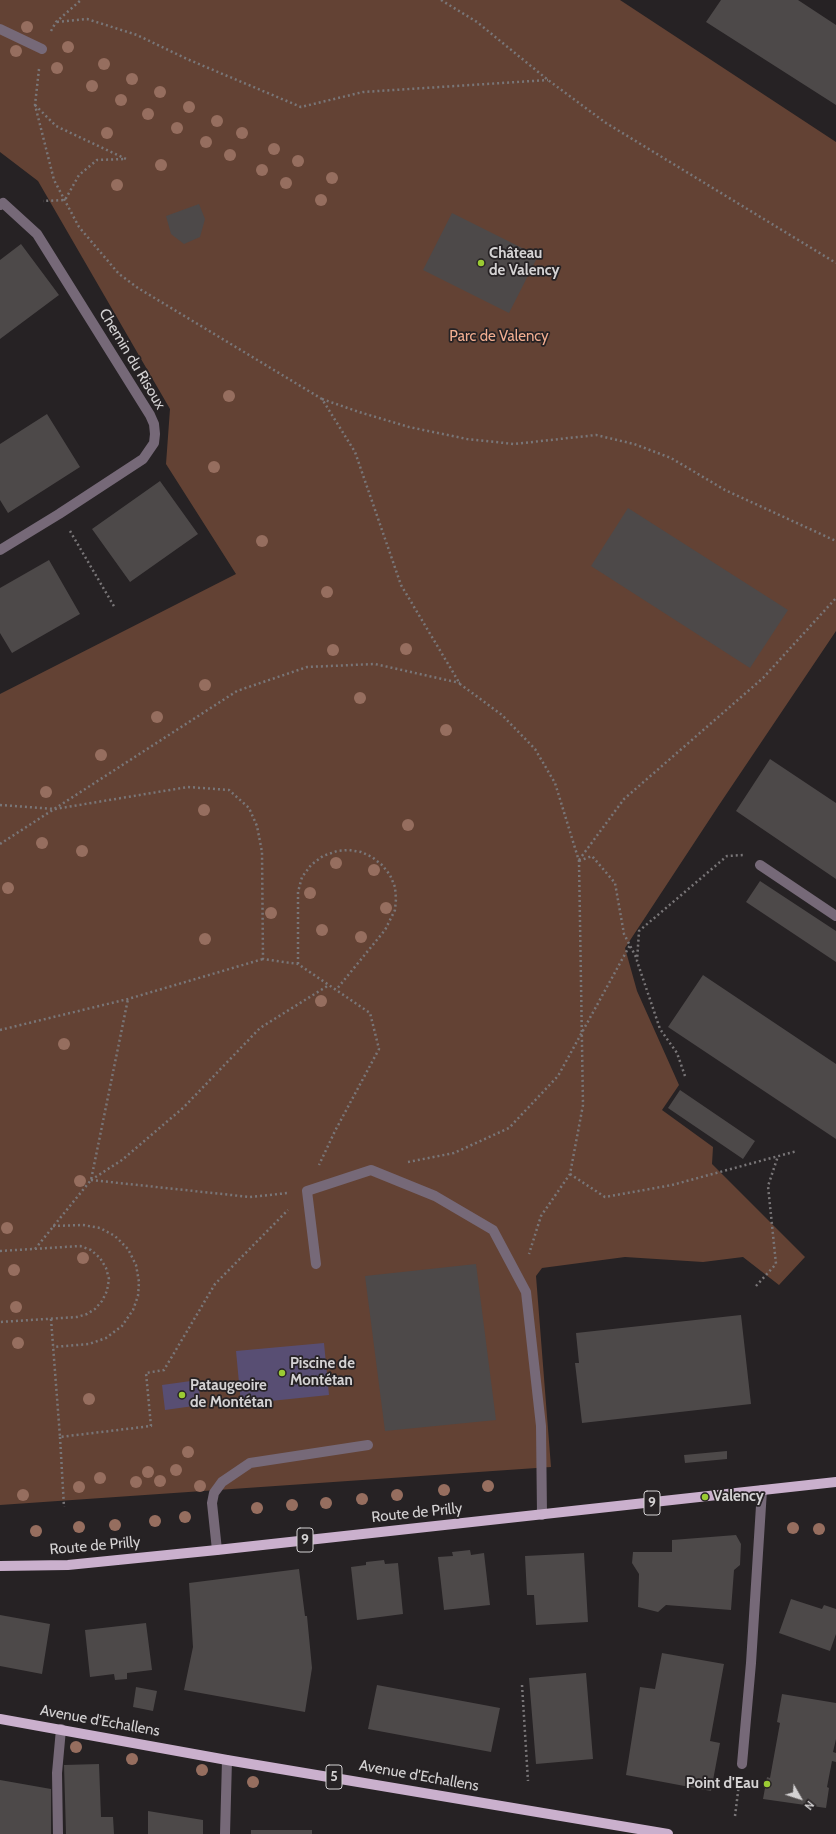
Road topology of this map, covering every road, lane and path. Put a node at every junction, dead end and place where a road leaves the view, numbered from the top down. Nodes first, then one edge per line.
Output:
1 (81, 0) edge
2 (442, 0) edge
3 (56, 22) junction
4 (0, 29) edge
5 (42, 49) junction
6 (548, 80) junction
7 (35, 105) junction
8 (65, 200) junction
9 (43, 201) dead end
10 (2, 204) edge
11 (836, 263) edge
12 (322, 399) junction
13 (76, 541) dead end
14 (836, 541) edge
15 (0, 550) edge
16 (836, 598) edge
17 (115, 608) dead end
18 (460, 684) junction
19 (0, 805) edge
20 (55, 809) junction
21 (0, 844) edge
22 (579, 861) junction
23 (760, 865) joint
24 (836, 916) edge
25 (630, 945) junction
26 (263, 959) junction
27 (638, 961) junction
28 (298, 964) junction
29 (329, 985) junction
30 (336, 990) junction
31 (128, 999) junction
32 (0, 1030) edge
33 (582, 1031) junction
34 (685, 1076) dead end
35 (797, 1151) dead end
36 (778, 1156) junction
37 (371, 1170) junction
38 (570, 1174) junction
39 (91, 1180) junction
40 (307, 1191) junction
41 (52, 1226) junction
42 (35, 1249) junction
43 (0, 1251) edge
44 (529, 1256) dead end
45 (316, 1264) dead end
46 (756, 1286) dead end
47 (51, 1319) junction
48 (0, 1322) edge
49 (53, 1347) junction
50 (60, 1437) junction
51 (368, 1446) dead end
52 (836, 1482) edge
53 (762, 1490) junction
54 (64, 1507) dead end
55 (542, 1515) junction
56 (217, 1550) junction
57 (0, 1566) edge
58 (522, 1685) dead end
59 (0, 1719) edge
60 (61, 1729) junction
61 (227, 1760) junction
62 (742, 1764) dead end
63 (528, 1781) dead end
64 (737, 1798) dead end
65 (735, 1816) dead end
66 (58, 1834) edge
67 (225, 1834) edge
68 (668, 1834) edge

1 - 3 path
2 - 6 path
3 - 5 path
3 - 6 path
4 - 5 street
5 - 7 path
6 - 11 path
7 - 8 path
7 - 8 path
8 - 9 path
8 - 12 path
10 - 15 street, Chemin du Risoux
12 - 14 path
12 - 18 path
13 - 17 path
16 - 22 path
18 - 20 path
18 - 22 path
19 - 20 path
20 - 21 path
20 - 26 path
22 - 25 path
22 - 33 path
23 - 24 street
23 - 27 path
25 - 27 path
25 - 33 path
26 - 28 path
26 - 31 path
27 - 34 path
28 - 29 path
28 - 30 path
29 - 30 path
29 - 39 path
30 - 40 path
31 - 32 path
31 - 39 path
33 - 37 path
33 - 38 path
35 - 36 path
36 - 38 path
36 - 46 path
37 - 40 street
37 - 55 street
38 - 44 path
39 - 40 path
39 - 41 path
40 - 45 street
40 - 50 path
41 - 42 path
41 - 49 path
42 - 43 path
42 - 47 path
47 - 48 path
47 - 49 path
49 - 50 path
50 - 54 path
51 - 56 street
52 - 53 main road, Route de Prilly / 9
53 - 55 main road, Route de Prilly / 9
53 - 62 street
55 - 56 main road, Route de Prilly / 9
56 - 57 main road, Route de Prilly / 9
58 - 63 path
59 - 60 main road, Avenue d'Echallens / 5
60 - 61 main road, Avenue d'Echallens / 5
60 - 66 street
61 - 67 street
61 - 68 main road, Avenue d'Echallens / 5
64 - 65 path

